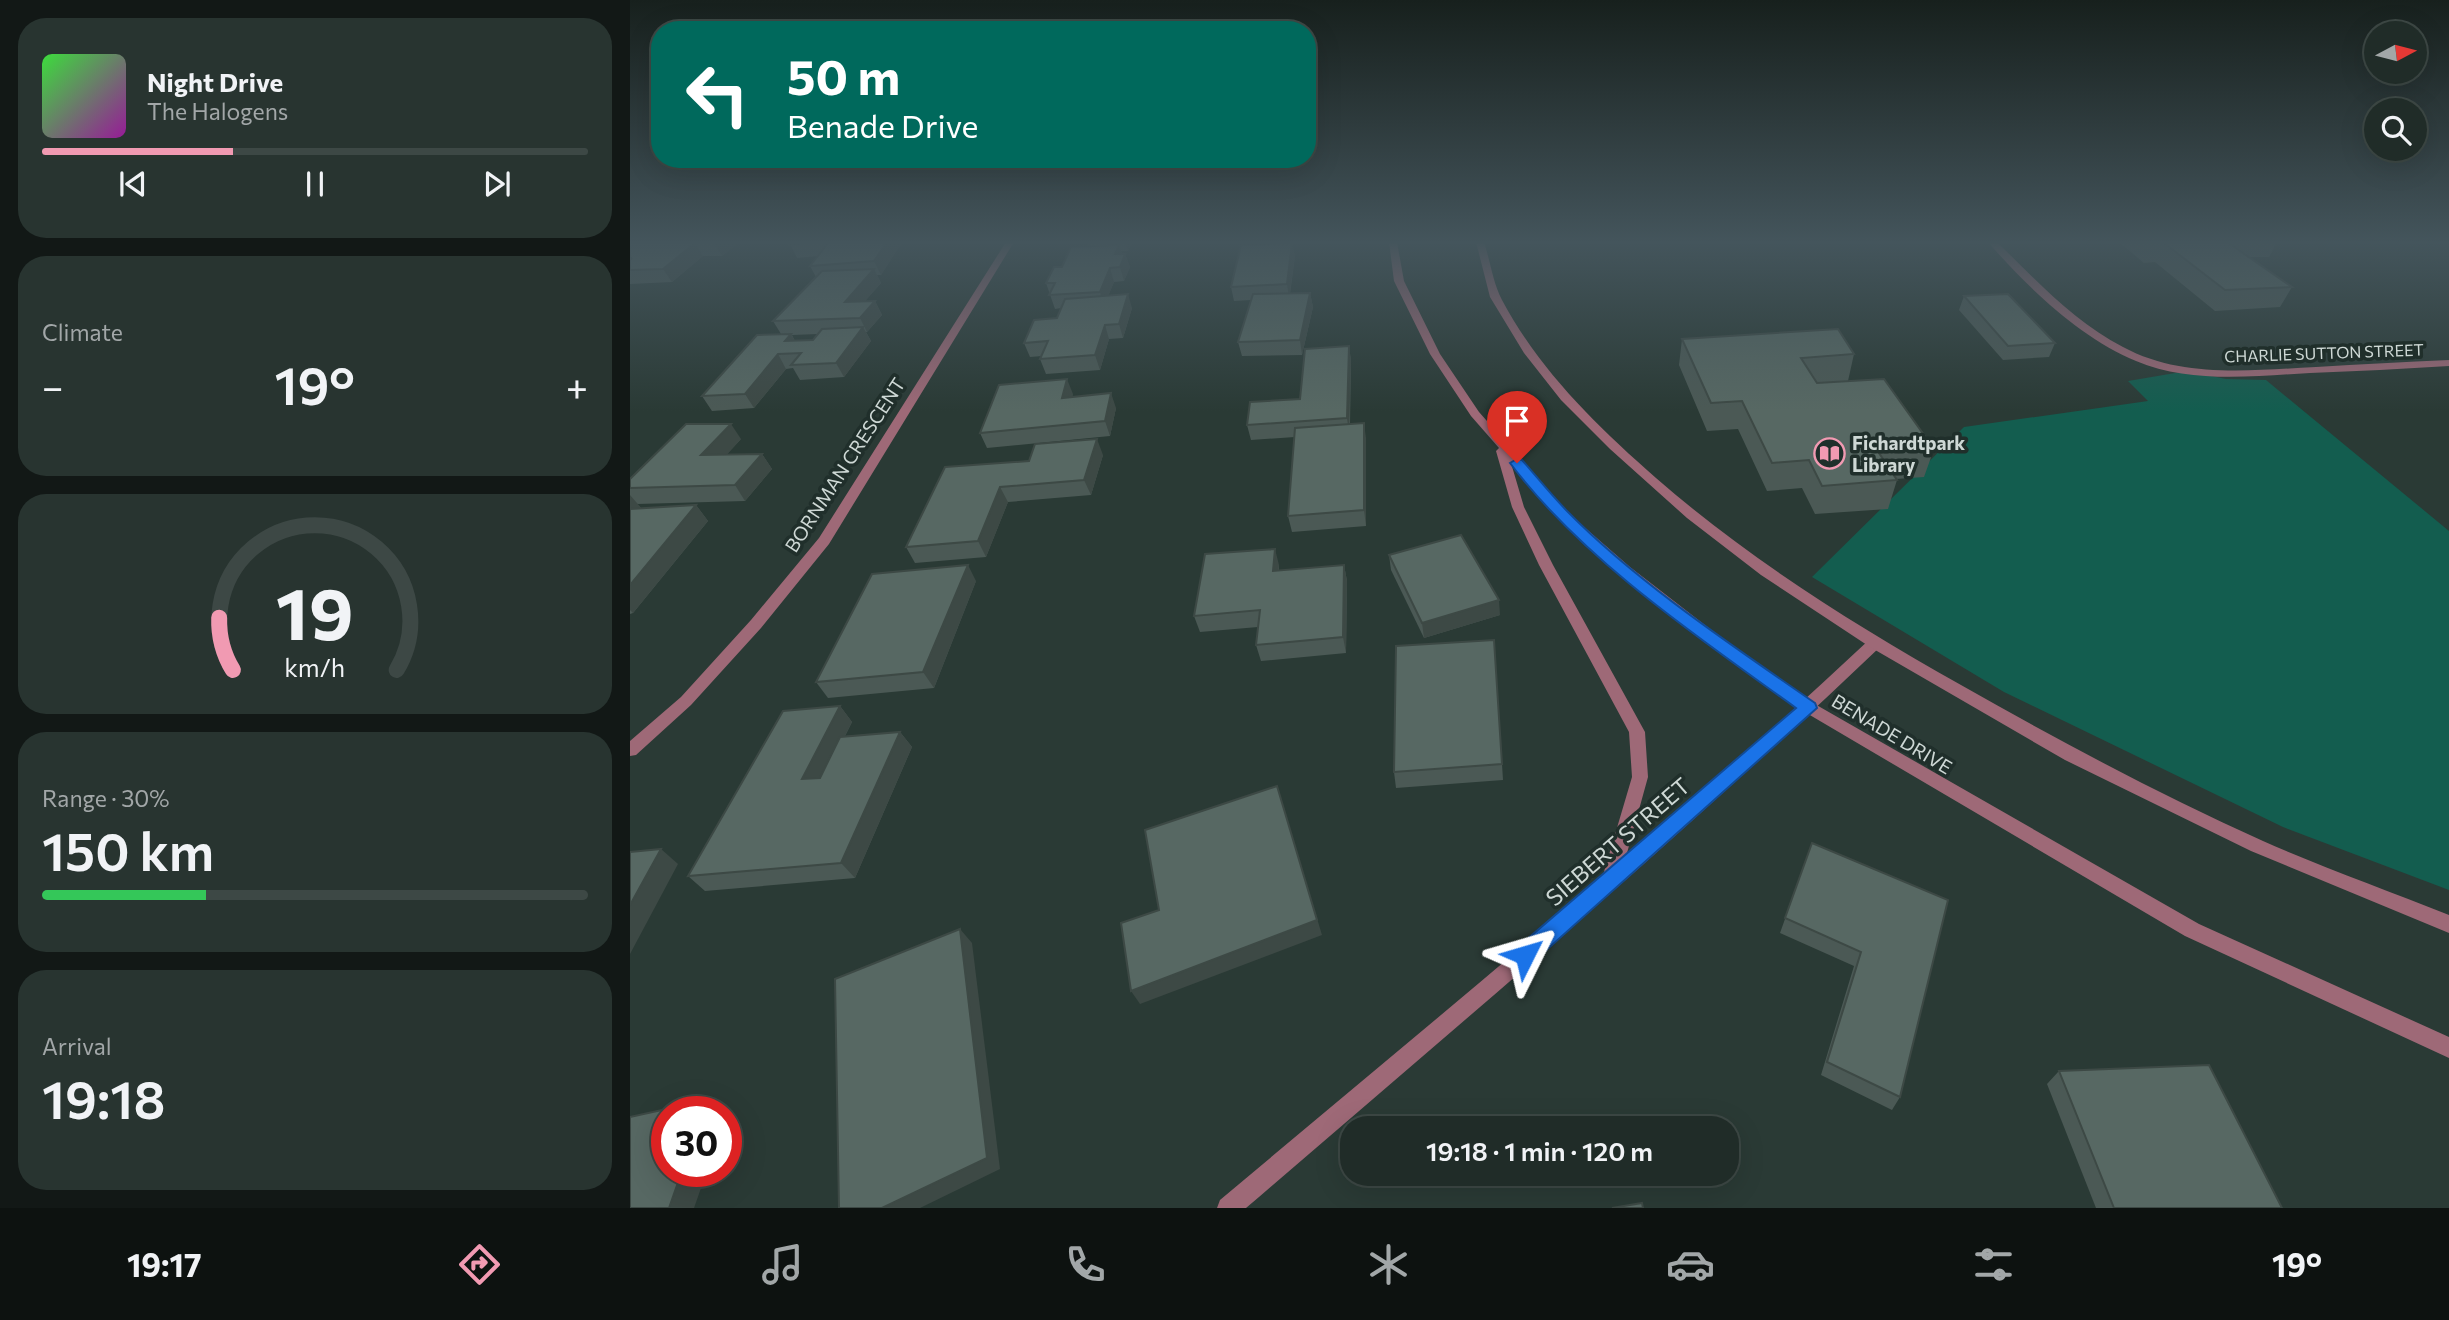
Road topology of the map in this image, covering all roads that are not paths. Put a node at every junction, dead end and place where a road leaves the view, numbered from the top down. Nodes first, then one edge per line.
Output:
1 (975, 298) edge
2 (1408, 298) edge
3 (1496, 298) edge
4 (2049, 298) edge
5 (2449, 363) edge
6 (1501, 445) junction
7 (1875, 643) junction
8 (1808, 708) junction
9 (630, 750) edge
10 (1610, 882) junction
11 (2449, 924) edge
12 (2449, 1048) edge
13 (1228, 1208) edge

1 - 9 street, BORNMAN CRESCENT
2 - 6 street, BENADE DRIVE
3 - 7 street
4 - 5 street, CHARLIE SUTTON STREET
6 - 8 street, BENADE DRIVE
6 - 10 street
7 - 8 street, SIEBERT STREET
7 - 11 street
8 - 10 street, SIEBERT STREET
8 - 12 street, BENADE DRIVE
10 - 13 street, SIEBERT STREET

